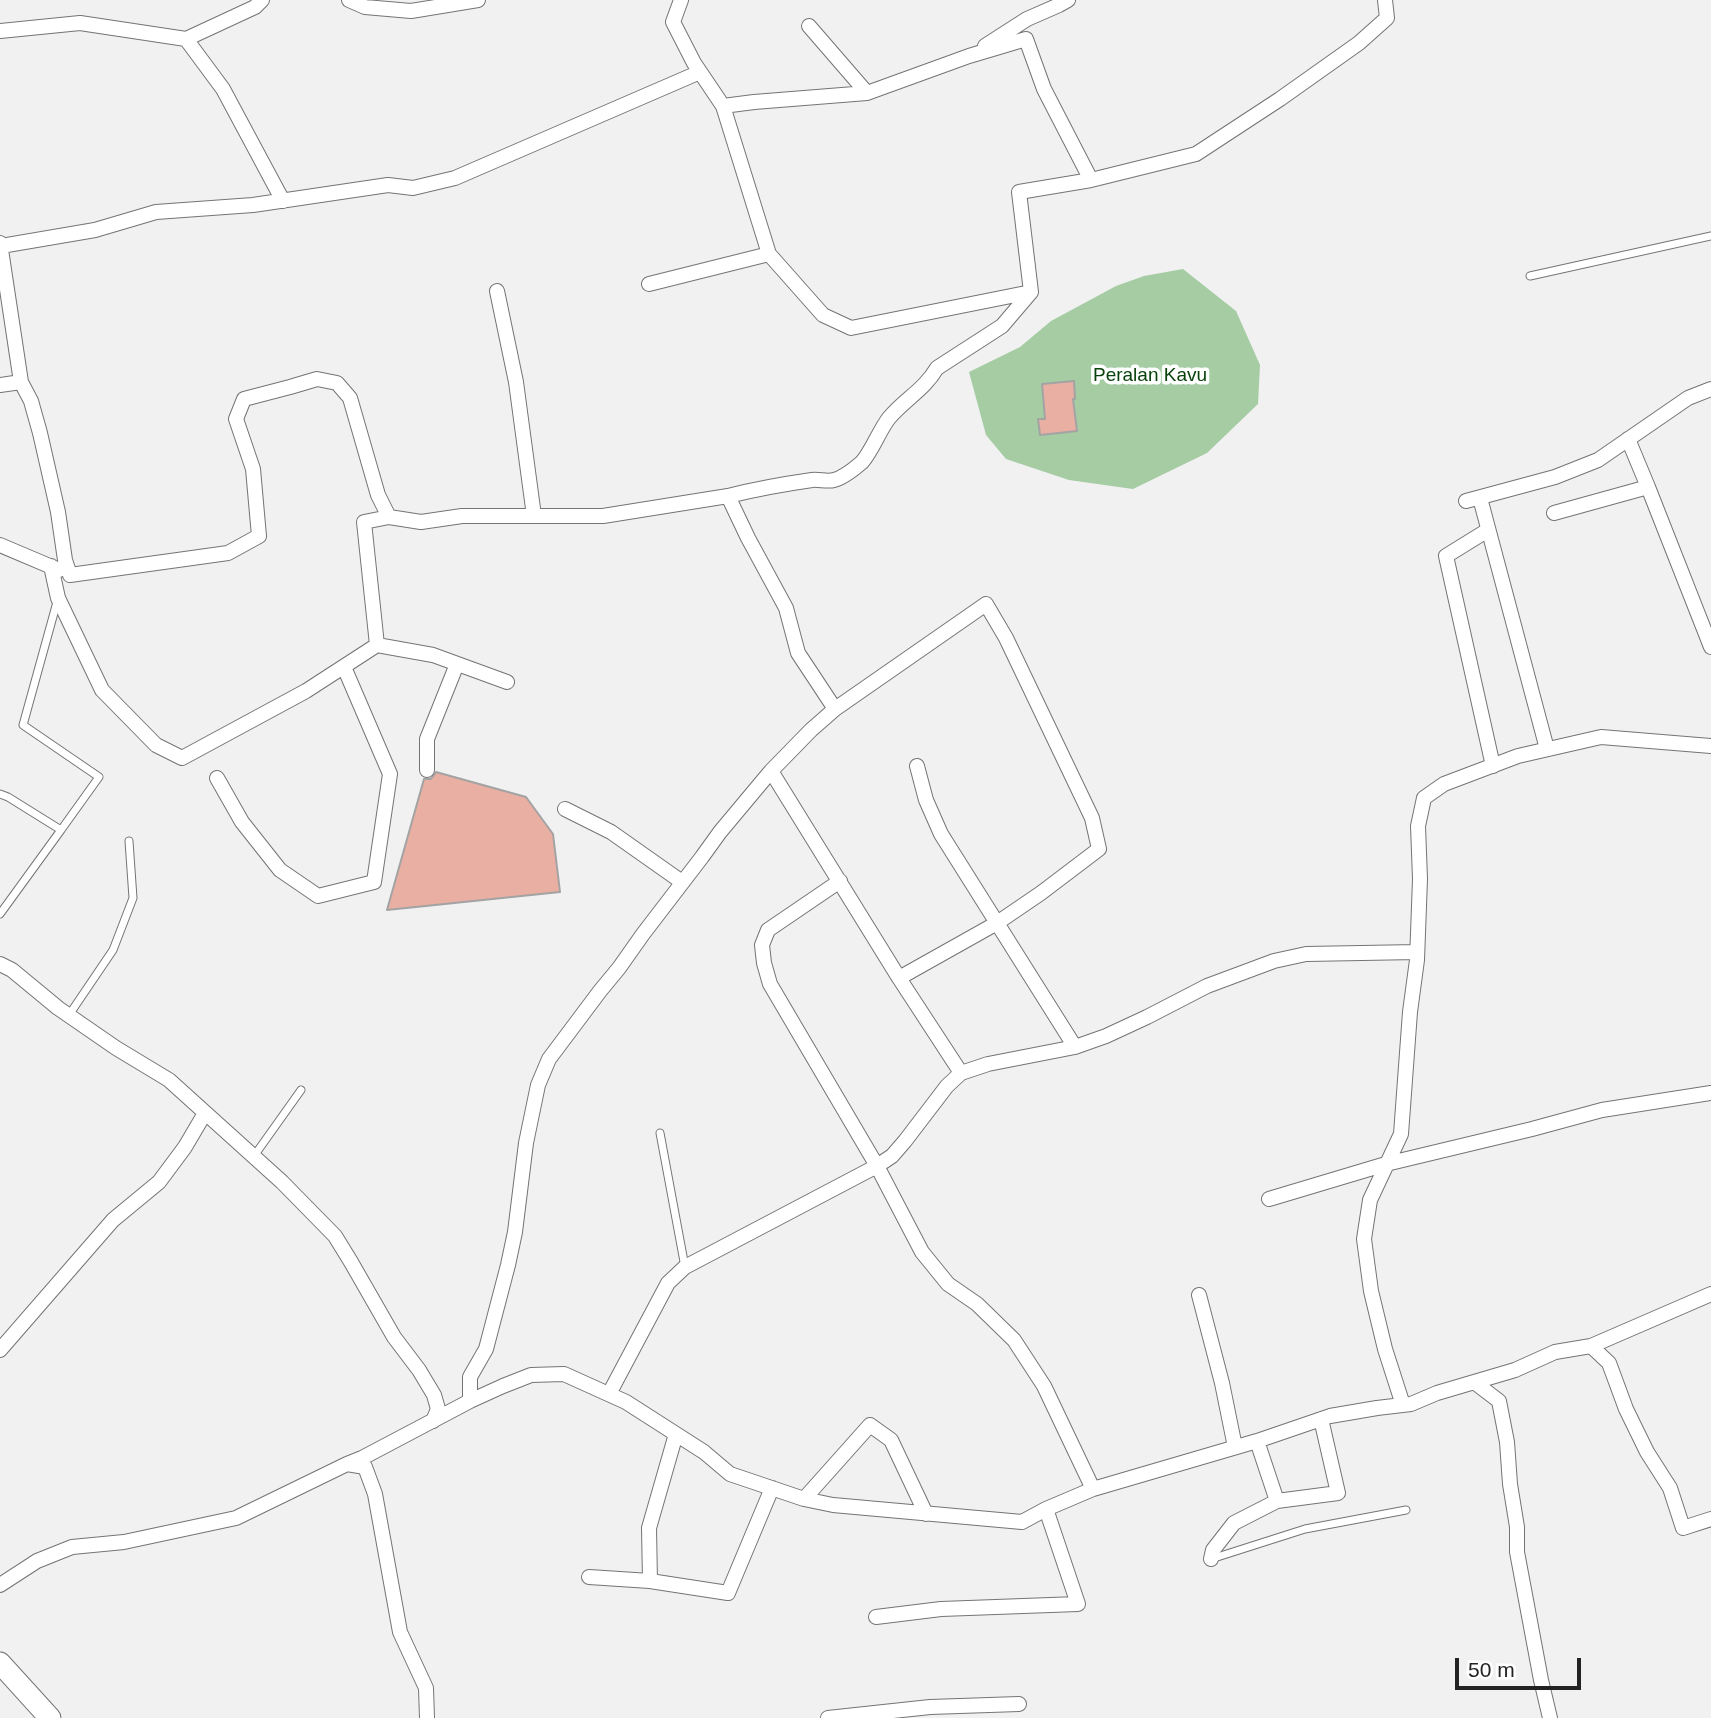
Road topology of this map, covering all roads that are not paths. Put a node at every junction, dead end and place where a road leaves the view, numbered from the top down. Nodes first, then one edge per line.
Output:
1 (262, 0) edge
2 (349, 0) edge
3 (478, 0) edge
4 (681, 0) edge
5 (1068, 0) edge
6 (1385, 0) edge
7 (809, 26) dead end
8 (0, 31) edge
9 (186, 39) junction
10 (969, 56) junction
11 (700, 72) junction
12 (867, 93) junction
13 (723, 106) junction
14 (1091, 180) junction
15 (283, 201) junction
16 (1711, 236) edge
17 (0, 244) edge
18 (769, 254) junction
19 (1530, 276) dead end
20 (649, 284) dead end
21 (497, 292) dead end
22 (1031, 292) junction
23 (21, 382) junction
24 (0, 385) edge
25 (1711, 389) edge
26 (1628, 439) junction
27 (1648, 488) junction
28 (728, 496) junction
29 (1554, 513) dead end
30 (534, 516) junction
31 (389, 517) junction
32 (1488, 530) junction
33 (0, 545) edge
34 (51, 566) junction
35 (69, 575) junction
36 (58, 598) junction
37 (377, 645) junction
38 (1711, 647) edge
39 (457, 664) junction
40 (344, 667) junction
41 (508, 682) dead end
42 (835, 709) junction
43 (1711, 746) edge
44 (1547, 750) junction
45 (917, 766) dead end
46 (1493, 766) junction
47 (427, 769) dead end
48 (771, 771) junction
49 (217, 778) dead end
50 (0, 794) edge
51 (565, 808) dead end
52 (61, 830) junction
53 (129, 841) dead end
54 (840, 881) junction
55 (682, 882) junction
56 (0, 914) edge
57 (997, 923) junction
58 (1417, 952) junction
59 (0, 964) edge
60 (899, 978) junction
61 (69, 1015) junction
62 (1075, 1047) junction
63 (961, 1073) junction
64 (302, 1090) dead end
65 (1711, 1093) edge
66 (205, 1113) junction
67 (660, 1133) dead end
68 (254, 1157) junction
69 (1386, 1164) junction
70 (877, 1166) junction
71 (1269, 1199) dead end
72 (685, 1268) junction
73 (1711, 1294) edge
74 (1199, 1295) dead end
75 (1591, 1346) junction
76 (0, 1350) edge
77 (1474, 1381) junction
78 (609, 1394) junction
79 (470, 1401) junction
80 (1403, 1405) junction
81 (1321, 1419) junction
82 (433, 1421) junction
83 (676, 1434) junction
84 (1256, 1441) junction
85 (1234, 1447) junction
86 (347, 1464) junction
87 (772, 1488) junction
88 (1093, 1489) junction
89 (804, 1499) junction
90 (1277, 1501) junction
91 (1046, 1509) junction
92 (1406, 1510) dead end
93 (926, 1514) junction
94 (1711, 1519) edge
95 (1211, 1559) joint
96 (589, 1577) dead end
97 (650, 1581) junction
98 (0, 1585) edge
99 (876, 1617) dead end
100 (0, 1663) edge
101 (1019, 1704) dead end
102 (962, 1712) edge
103 (50, 1718) edge
104 (428, 1718) edge
105 (828, 1718) edge
106 (1550, 1718) edge

1 - 9 street
2 - 3 street
4 - 11 street
5 - 10 street
6 - 14 street
7 - 12 street
8 - 9 street
9 - 15 street
10 - 12 street
10 - 14 street
11 - 13 street
11 - 15 street
12 - 13 street
13 - 18 street
14 - 22 street
15 - 17 street
16 - 19 lane
17 - 23 street
18 - 20 street
18 - 22 street
21 - 30 street
22 - 28 street
23 - 24 street
23 - 35 street
25 - 26 street
26 - 27 street
26 - 32 street
27 - 29 street
27 - 38 street
28 - 30 street
28 - 42 street
30 - 31 street
31 - 35 street
31 - 37 street
32 - 44 street
32 - 46 street
33 - 34 street
34 - 35 street
34 - 36 street
36 - 40 street
36 - 52 lane
37 - 39 street
37 - 40 street
39 - 41 street
39 - 47 street
40 - 49 street
42 - 48 street
42 - 57 street
43 - 44 street
44 - 46 street
45 - 57 street
46 - 58 street
48 - 54 street
48 - 55 street
50 - 52 lane
51 - 55 street
52 - 56 lane
53 - 61 lane
54 - 60 street
54 - 70 street
55 - 79 street
57 - 60 street
57 - 62 street
58 - 62 street
58 - 69 street
59 - 61 street
60 - 63 street
61 - 66 street
62 - 63 street
63 - 70 street
64 - 68 lane
65 - 69 street
66 - 68 street
66 - 76 street
67 - 72 lane
68 - 82 street
69 - 71 street
69 - 80 street
70 - 72 street
70 - 88 street
72 - 78 street
73 - 75 street
74 - 85 street
75 - 77 street
75 - 94 street
77 - 80 street
77 - 106 street
78 - 79 street
78 - 83 street
79 - 82 street
80 - 81 street
81 - 84 street
81 - 90 street
82 - 86 street
83 - 87 street
83 - 97 street
84 - 85 street
84 - 90 street
85 - 88 street
86 - 98 street
86 - 104 street
87 - 89 street
87 - 97 street
88 - 91 street
89 - 93 street
89 - 93 street
90 - 95 street
91 - 93 street
91 - 99 street
92 - 95 lane
96 - 97 street
100 - 103 street
101 - 102 street
102 - 105 street

